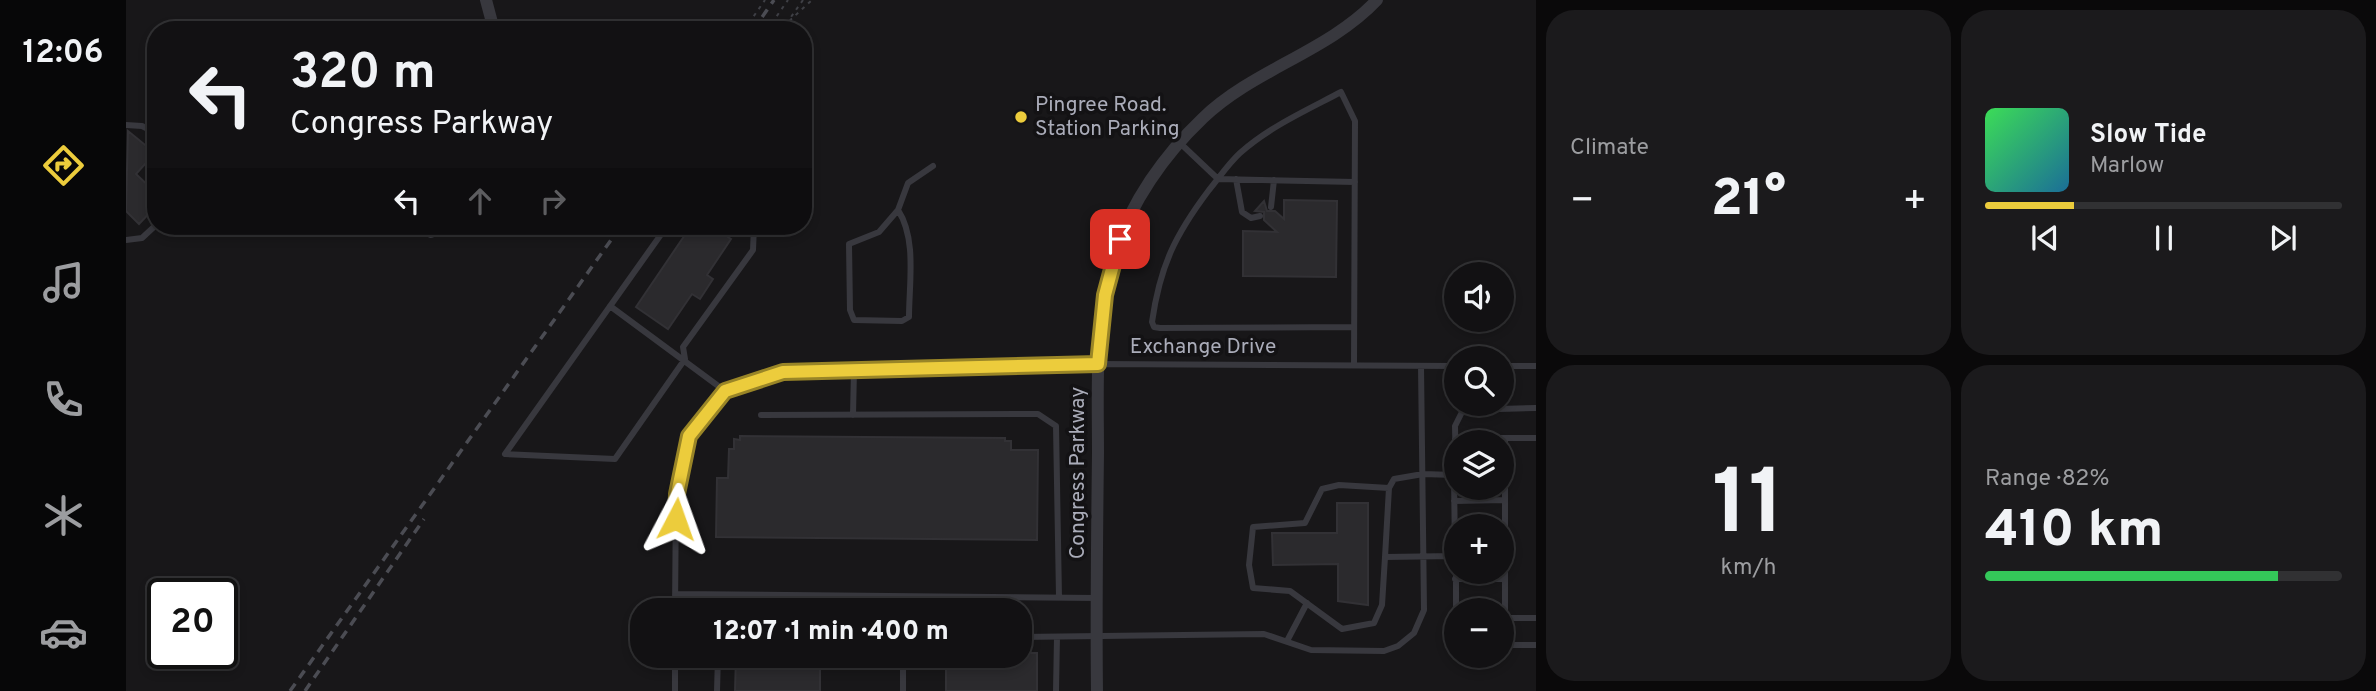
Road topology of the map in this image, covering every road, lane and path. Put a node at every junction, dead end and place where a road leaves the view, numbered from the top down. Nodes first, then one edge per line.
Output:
1 (486, 0) edge
2 (765, 0) edge
3 (789, 0) edge
4 (803, 0) edge
5 (812, 0) edge
6 (1377, 0) edge
7 (492, 21) edge
8 (750, 21) edge
9 (774, 21) edge
10 (788, 21) edge
11 (793, 21) edge
12 (126, 125) edge
13 (147, 128) edge
14 (1180, 143) junction
15 (933, 166) dead end
16 (1217, 179) junction
17 (1236, 179) junction
18 (1274, 180) junction
19 (1355, 182) junction
20 (1271, 207) dead end
21 (898, 210) junction
22 (1260, 216) dead end
23 (147, 233) edge
24 (661, 235) edge
25 (754, 235) edge
26 (126, 240) edge
27 (610, 306) junction
28 (1354, 327) junction
29 (685, 359) junction
30 (1098, 364) junction
31 (1353, 365) junction
32 (1421, 366) junction
33 (1444, 366) edge
34 (1514, 366) edge
35 (1536, 366) edge
36 (854, 370) junction
37 (725, 391) junction
38 (1536, 408) edge
39 (761, 415) dead end
40 (853, 415) junction
41 (1455, 430) edge
42 (1514, 438) edge
43 (1536, 438) edge
44 (1423, 474) junction
45 (1444, 475) edge
46 (1389, 488) junction
47 (1505, 500) joint
48 (1454, 501) joint
49 (1454, 514) edge
50 (1504, 514) edge
51 (1424, 556) junction
52 (1444, 556) edge
53 (1385, 557) junction
54 (676, 594) junction
55 (1059, 597) junction
56 (676, 598) edge
57 (1097, 598) junction
58 (1307, 603) junction
59 (1514, 618) edge
60 (1536, 618) edge
61 (1032, 637) edge
62 (1057, 637) junction
63 (1096, 638) junction
64 (1287, 641) junction
65 (1514, 645) edge
66 (1536, 645) edge
67 (675, 668) edge
68 (718, 668) edge
69 (903, 668) edge
70 (675, 691) edge
71 (717, 691) edge
72 (903, 691) edge
73 (1056, 691) edge
74 (1097, 691) edge

1 - 7 street
2 - 8 path
3 - 9 path
4 - 10 path
5 - 11 path
6 - 14 street, Congress Parkway
12 - 13 lane
14 - 16 lane
14 - 30 street, Congress Parkway
15 - 21 lane
16 - 17 lane
16 - 19 lane
16 - 28 lane
17 - 18 lane
17 - 22 lane
18 - 19 lane
18 - 20 lane
19 - 28 lane
21 - 21 lane
23 - 26 lane
24 - 27 lane
25 - 29 lane
27 - 29 lane
27 - 29 lane
28 - 31 lane
29 - 37 lane
30 - 31 lane, Exchange Drive
30 - 36 lane, Exchange Drive
30 - 57 street, Congress Parkway
31 - 32 lane, Exchange Drive
32 - 33 lane, Exchange Drive
32 - 44 lane
34 - 35 lane
36 - 37 lane, Exchange Drive
36 - 40 lane
37 - 54 lane
38 - 41 lane
39 - 40 lane
40 - 55 lane
42 - 43 lane
44 - 45 lane
44 - 46 lane
44 - 51 lane
46 - 53 lane
46 - 58 lane
47 - 48 lane
47 - 50 lane
48 - 49 lane
51 - 52 lane
51 - 53 lane
51 - 64 lane
53 - 58 lane
54 - 55 lane
54 - 56 lane
55 - 57 lane
57 - 63 street, Congress Parkway
58 - 64 lane
59 - 60 lane
61 - 62 lane
62 - 63 lane
62 - 73 lane
63 - 64 lane
63 - 74 street, Congress Parkway
65 - 66 lane
67 - 70 lane
68 - 71 lane
69 - 72 lane

